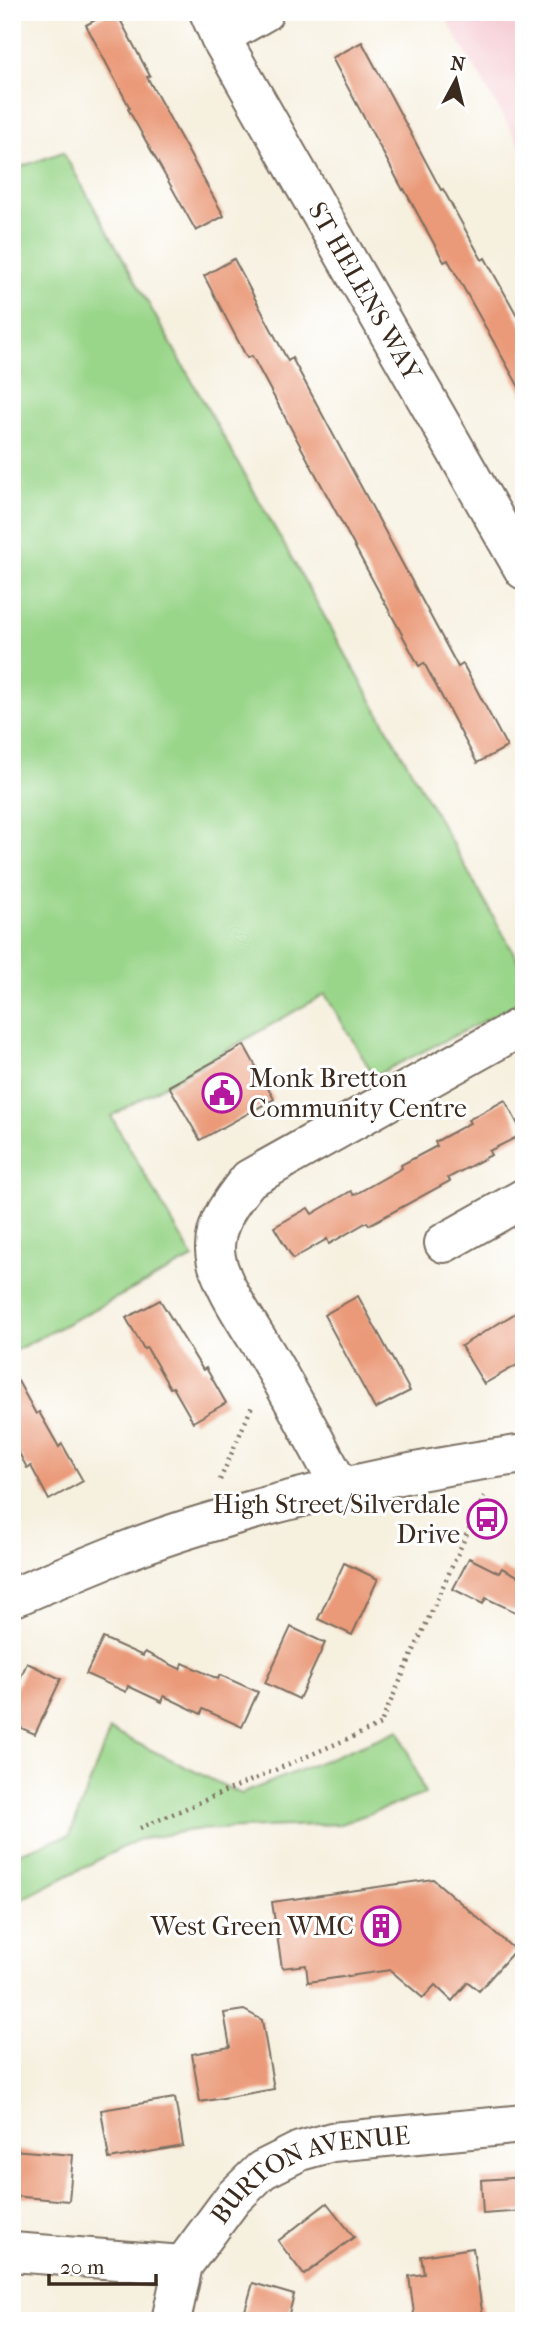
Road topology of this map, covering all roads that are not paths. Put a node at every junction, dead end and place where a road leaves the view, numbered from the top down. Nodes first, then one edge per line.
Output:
1 (264, 12) edge
2 (215, 25) edge
3 (524, 570) edge
4 (524, 1025) edge
5 (524, 1198) edge
6 (444, 1243) dead end
7 (513, 1456) edge
8 (340, 1487) junction
9 (12, 1598) edge
10 (524, 2124) edge
11 (12, 2252) edge
12 (183, 2265) junction
13 (171, 2321) edge

1 - 2 street
2 - 3 street, ST HELENS WAY
4 - 8 street
5 - 6 street
7 - 8 street
8 - 9 street
10 - 12 street, BURTON AVENUE
11 - 12 street
12 - 13 street, BURTON AVENUE

